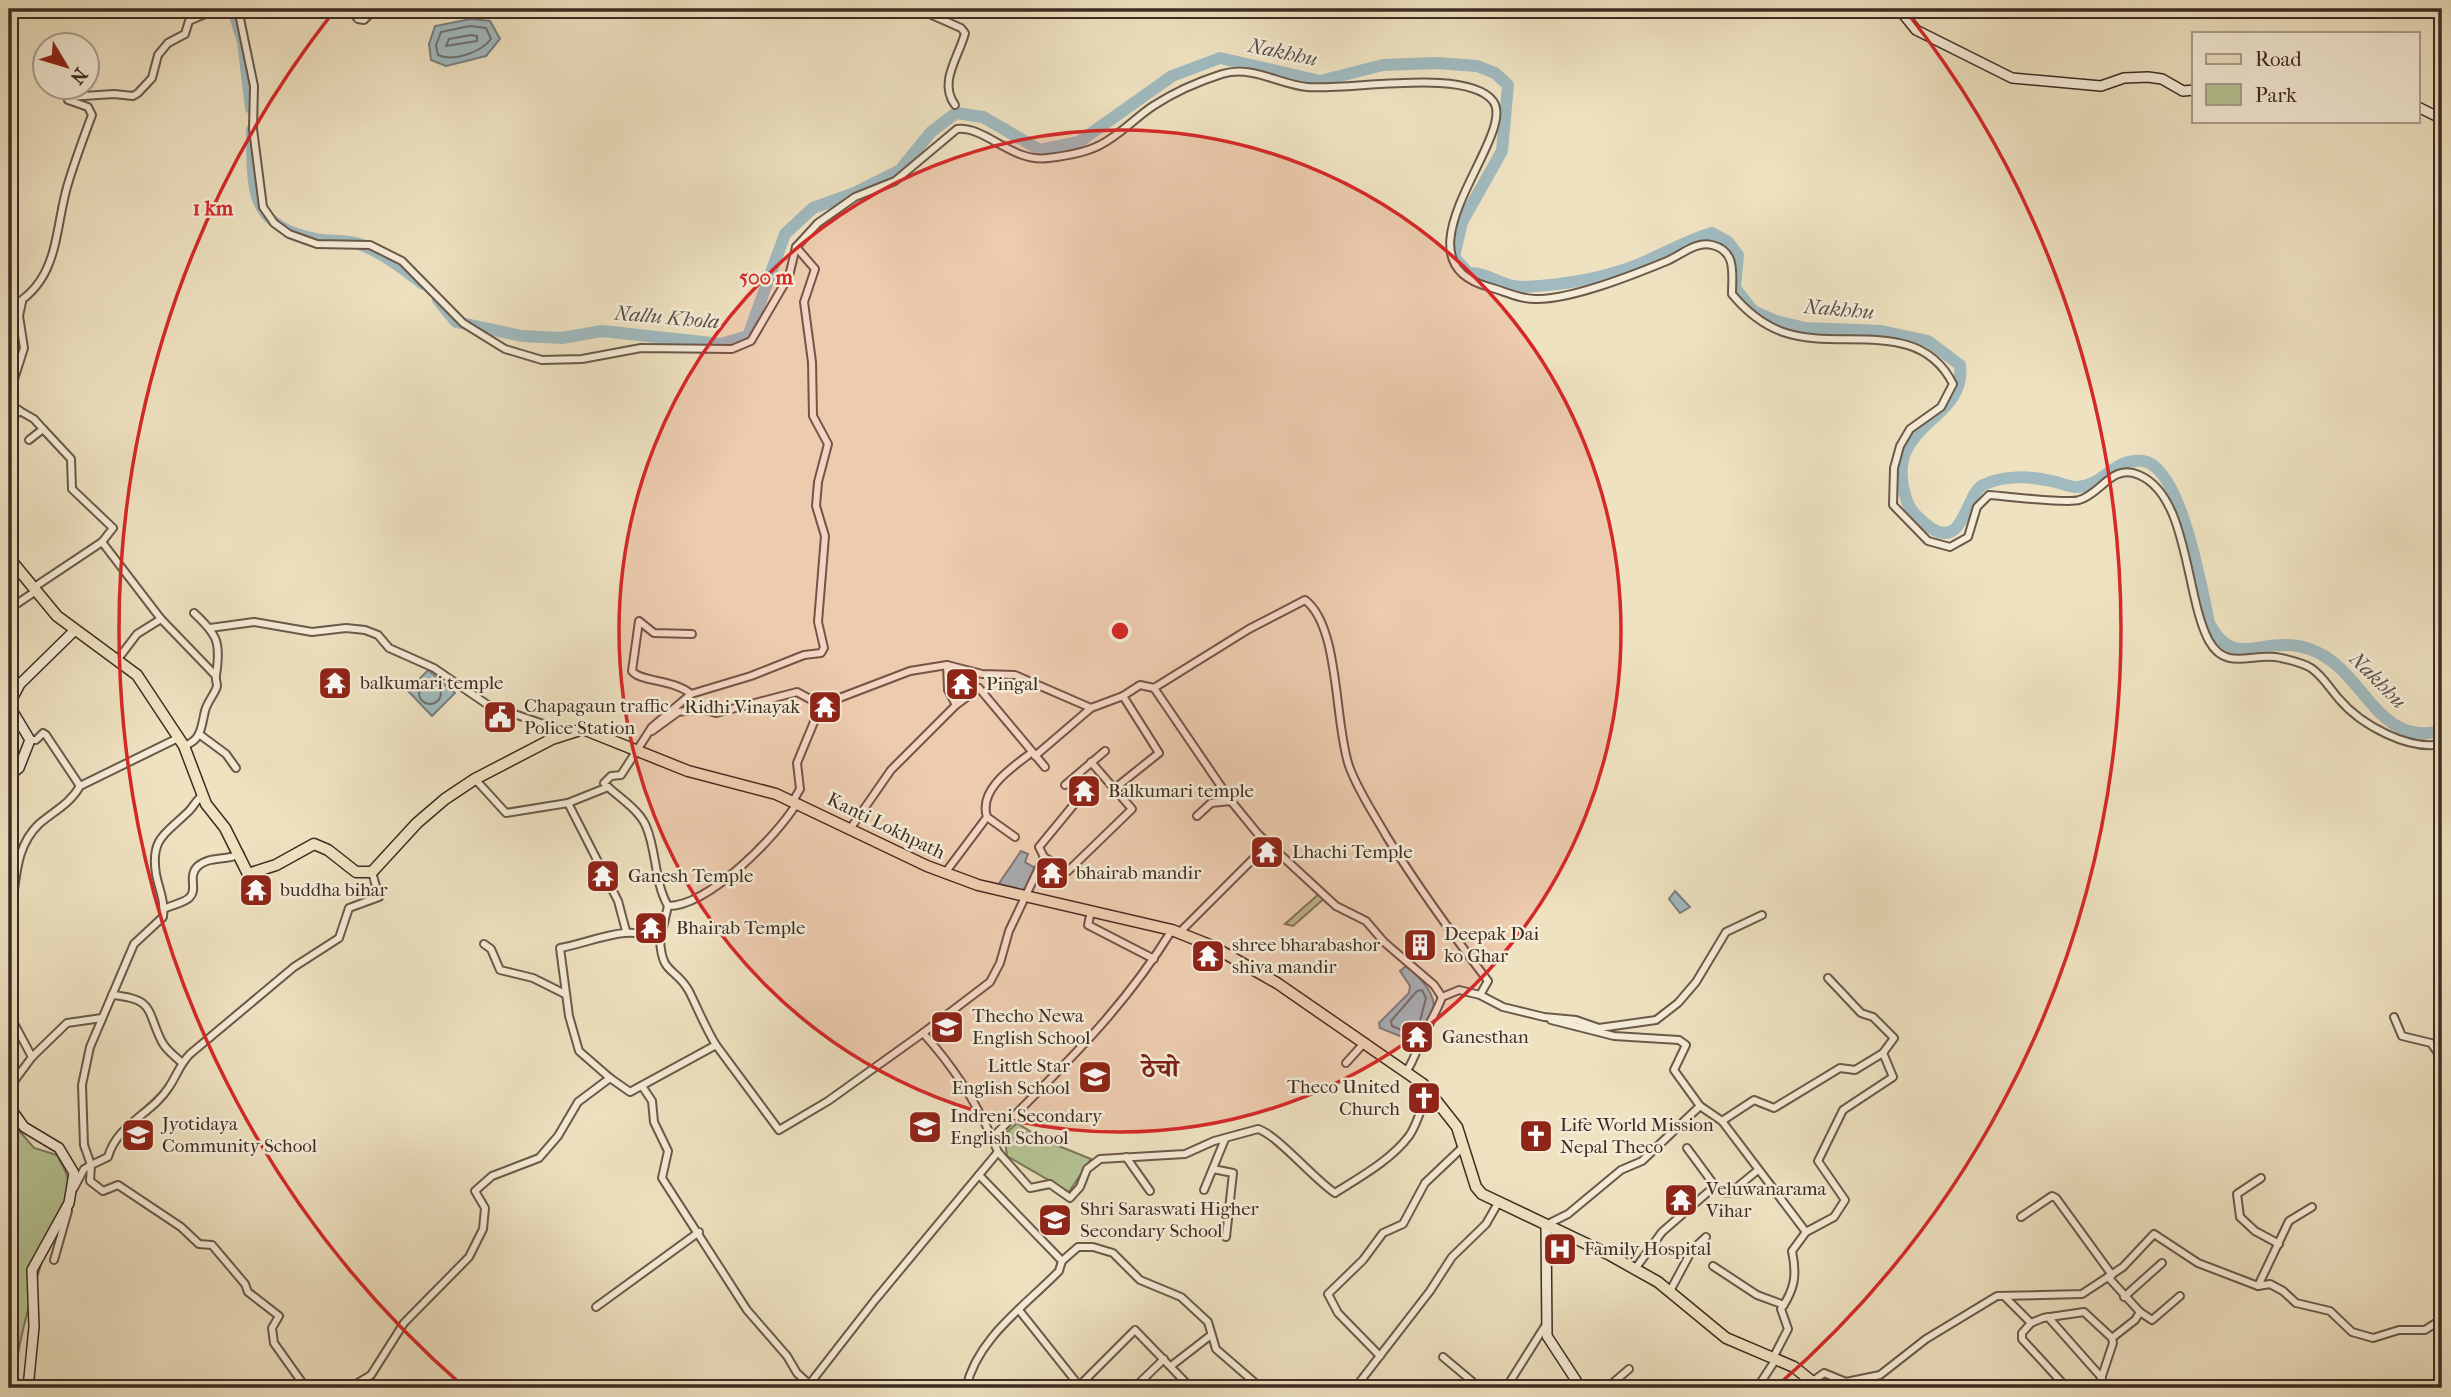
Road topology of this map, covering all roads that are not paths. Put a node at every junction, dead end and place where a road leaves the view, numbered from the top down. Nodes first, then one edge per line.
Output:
1 (217, 9) edge
2 (238, 9) edge
3 (349, 9) edge
4 (375, 9) edge
5 (918, 9) edge
6 (1899, 9) edge
7 (2192, 90) edge
8 (955, 105) dead end
9 (2420, 108) edge
10 (2442, 119) edge
11 (796, 247) junction
12 (22, 302) junction
13 (9, 308) edge
14 (9, 396) edge
15 (9, 403) edge
16 (20, 411) junction
17 (9, 420) edge
18 (43, 429) junction
19 (29, 440) dead end
20 (102, 542) junction
21 (9, 558) edge
22 (34, 589) junction
23 (9, 609) edge
24 (194, 612) dead end
25 (161, 619) junction
26 (210, 628) junction
27 (74, 631) junction
28 (692, 634) dead end
29 (118, 659) junction
30 (947, 665) junction
31 (216, 676) junction
32 (1154, 688) junction
33 (691, 694) junction
34 (1124, 696) junction
35 (9, 702) edge
36 (821, 705) junction
37 (956, 705) junction
38 (1091, 708) junction
39 (199, 734) junction
40 (560, 735) junction
41 (646, 736) junction
42 (30, 740) junction
43 (181, 742) junction
44 (2442, 744) edge
45 (637, 751) junction
46 (1104, 751) dead end
47 (1033, 755) junction
48 (1091, 762) junction
49 (1045, 767) dead end
50 (236, 768) dead end
51 (9, 776) edge
52 (475, 779) junction
53 (1065, 785) dead end
54 (80, 786) junction
55 (608, 787) junction
56 (1114, 789) junction
57 (203, 794) junction
58 (1231, 801) junction
59 (795, 802) junction
60 (1076, 802) dead end
61 (568, 803) junction
62 (1197, 816) dead end
63 (987, 817) junction
64 (850, 829) junction
65 (1014, 837) dead end
66 (1269, 844) junction
67 (240, 854) junction
68 (1042, 855) junction
69 (372, 872) junction
70 (944, 873) junction
71 (9, 895) edge
72 (1025, 896) junction
73 (668, 906) junction
74 (164, 909) junction
75 (1091, 911) junction
76 (1762, 915) dead end
77 (625, 931) junction
78 (1176, 931) junction
79 (660, 940) junction
80 (484, 944) dead end
81 (1154, 959) junction
82 (1828, 978) dead end
83 (9, 982) edge
84 (565, 994) junction
85 (112, 995) junction
86 (1480, 995) junction
87 (1442, 997) junction
88 (1544, 1017) junction
89 (2394, 1017) dead end
90 (102, 1018) junction
91 (923, 1033) junction
92 (1365, 1042) junction
93 (716, 1045) junction
94 (1883, 1053) junction
95 (32, 1057) junction
96 (2442, 1059) edge
97 (181, 1062) junction
98 (1346, 1063) dead end
99 (1406, 1072) junction
100 (610, 1078) junction
101 (642, 1086) junction
102 (9, 1088) edge
103 (1432, 1094) junction
104 (9, 1106) edge
105 (1700, 1106) junction
106 (1722, 1121) junction
107 (992, 1138) junction
108 (1225, 1139) junction
109 (1464, 1146) junction
110 (1687, 1148) dead end
111 (998, 1152) junction
112 (1126, 1157) junction
113 (90, 1165) junction
114 (1213, 1169) junction
115 (1758, 1170) junction
116 (979, 1175) junction
117 (2261, 1178) dead end
118 (1716, 1186) junction
119 (1204, 1190) dead end
120 (1150, 1191) dead end
121 (1498, 1203) junction
122 (2312, 1207) dead end
123 (2021, 1216) dead end
124 (1546, 1225) junction
125 (699, 1232) junction
126 (1806, 1232) junction
127 (1226, 1237) dead end
128 (1706, 1237) dead end
129 (2279, 1244) junction
130 (54, 1260) dead end
131 (1062, 1261) junction
132 (2162, 1263) dead end
133 (1713, 1266) dead end
134 (1635, 1269) junction
135 (2110, 1276) junction
136 (2258, 1286) junction
137 (1670, 1291) junction
138 (2004, 1296) junction
139 (2180, 1296) dead end
140 (2124, 1297) junction
141 (1784, 1305) junction
142 (596, 1307) dead end
143 (1019, 1310) junction
144 (2140, 1312) junction
145 (2048, 1317) junction
146 (1548, 1318) junction
147 (2442, 1319) edge
148 (2031, 1323) junction
149 (1211, 1335) junction
150 (2112, 1338) junction
151 (1380, 1356) junction
152 (1443, 1357) dead end
153 (1164, 1359) junction
154 (1775, 1359) junction
155 (1171, 1366) junction
156 (1629, 1369) dead end
157 (2102, 1378) junction
158 (1816, 1384) edge
159 (810, 1387) edge
160 (1080, 1387) edge
161 (27, 1388) edge
162 (306, 1388) edge
163 (349, 1388) edge
164 (966, 1388) edge
165 (1134, 1388) edge
166 (1191, 1388) edge
167 (1206, 1388) edge
168 (1261, 1388) edge
169 (1355, 1388) edge
170 (1480, 1388) edge
171 (1506, 1388) edge
172 (1581, 1388) edge
173 (1607, 1388) edge
174 (1756, 1388) edge
175 (2067, 1388) edge
176 (2098, 1388) edge

1 - 12 street
2 - 11 street
3 - 4 street
5 - 8 street
6 - 7 main road
9 - 10 main road
11 - 33 street
11 - 44 street
12 - 13 street
12 - 14 street
15 - 16 street
16 - 17 street
16 - 18 street
18 - 19 street
18 - 20 street
20 - 22 street
20 - 25 street
21 - 22 main road
22 - 23 street
22 - 27 main road
24 - 26 street
25 - 29 street
25 - 31 street
26 - 31 street
26 - 40 street
27 - 29 main road
27 - 35 main road
28 - 33 street
29 - 43 main road
30 - 36 street
30 - 37 street
30 - 38 street
31 - 39 street
32 - 34 street
32 - 58 street
32 - 86 street
33 - 41 street
34 - 38 street
34 - 56 street
35 - 42 main road
36 - 41 street
36 - 59 street
37 - 47 street
37 - 64 street
38 - 47 street
39 - 43 street
39 - 50 street
40 - 45 main road, Kanti Lokhpath
40 - 52 main road, Kanti Lokhpath
41 - 45 street
42 - 51 main road
42 - 54 street
43 - 54 street
43 - 57 main road
45 - 55 street
45 - 59 main road, Kanti Lokhpath
46 - 48 street
47 - 49 street
47 - 63 street
48 - 53 street
48 - 56 street
52 - 61 street
52 - 69 main road, Kanti Lokhpath
54 - 71 street
55 - 61 street
55 - 73 street
56 - 68 street
57 - 67 main road
57 - 74 street
58 - 62 street
58 - 66 street
59 - 64 main road, Kanti Lokhpath
59 - 73 street
60 - 68 street
61 - 77 street
63 - 65 street
63 - 70 street
64 - 70 main road, Kanti Lokhpath
66 - 78 street
66 - 87 street
67 - 69 main road
67 - 74 street
68 - 72 street
69 - 97 street
70 - 72 main road, Kanti Lokhpath
72 - 75 main road, Kanti Lokhpath
72 - 91 street
73 - 79 street
74 - 85 street
75 - 78 main road, Kanti Lokhpath
75 - 81 street
76 - 88 street
77 - 79 street
77 - 84 street
78 - 81 street
78 - 92 main road, Kanti Lokhpath
79 - 93 street
80 - 84 street
81 - 107 street
82 - 94 street
83 - 95 street
84 - 100 street
85 - 90 street
85 - 97 street
86 - 87 street
86 - 88 street
87 - 99 street
88 - 105 street
89 - 96 street
90 - 95 street
90 - 113 street
91 - 93 street
91 - 107 street
92 - 98 street
92 - 99 main road, Kanti Lokhpath
93 - 101 street
94 - 106 street
94 - 126 street
95 - 102 street
97 - 113 street
99 - 103 main road, Kanti Lokhpath
100 - 101 street
100 - 163 street
101 - 125 street
103 - 108 street
103 - 109 main road, Kanti Lokhpath
104 - 161 main road
105 - 106 street
105 - 124 street
106 - 115 street
107 - 111 street
108 - 112 street
108 - 114 street
109 - 121 main road, Kanti Lokhpath
109 - 151 street
110 - 118 street
111 - 112 street
111 - 116 street
112 - 120 street
113 - 130 street
113 - 162 street
114 - 119 street
114 - 127 street
115 - 118 street
115 - 126 street
116 - 131 street
116 - 159 street
117 - 129 street
118 - 134 street
121 - 124 main road, Kanti Lokhpath
121 - 151 street
122 - 129 street
123 - 135 street
124 - 134 main road, Kanti Lokhpath
124 - 146 main road
125 - 142 street
125 - 159 street
126 - 141 street
128 - 137 street
129 - 136 street
131 - 143 street
131 - 149 street
132 - 140 street
133 - 141 street
134 - 137 main road, Kanti Lokhpath
135 - 136 street
135 - 138 street
135 - 140 street
136 - 147 street
137 - 154 main road, Kanti Lokhpath
138 - 148 street
138 - 158 street
139 - 144 street
140 - 144 street
141 - 154 street
143 - 160 street
143 - 164 street
144 - 150 street
145 - 148 street
145 - 150 street
145 - 157 street
146 - 171 street
146 - 172 main road
148 - 175 street
149 - 155 street
149 - 168 street
150 - 157 street
151 - 169 street
152 - 170 street
153 - 155 street
153 - 160 street
153 - 165 street
154 - 158 main road, Kanti Lokhpath
154 - 174 street
155 - 166 street
156 - 173 street
157 - 176 street
166 - 167 street

